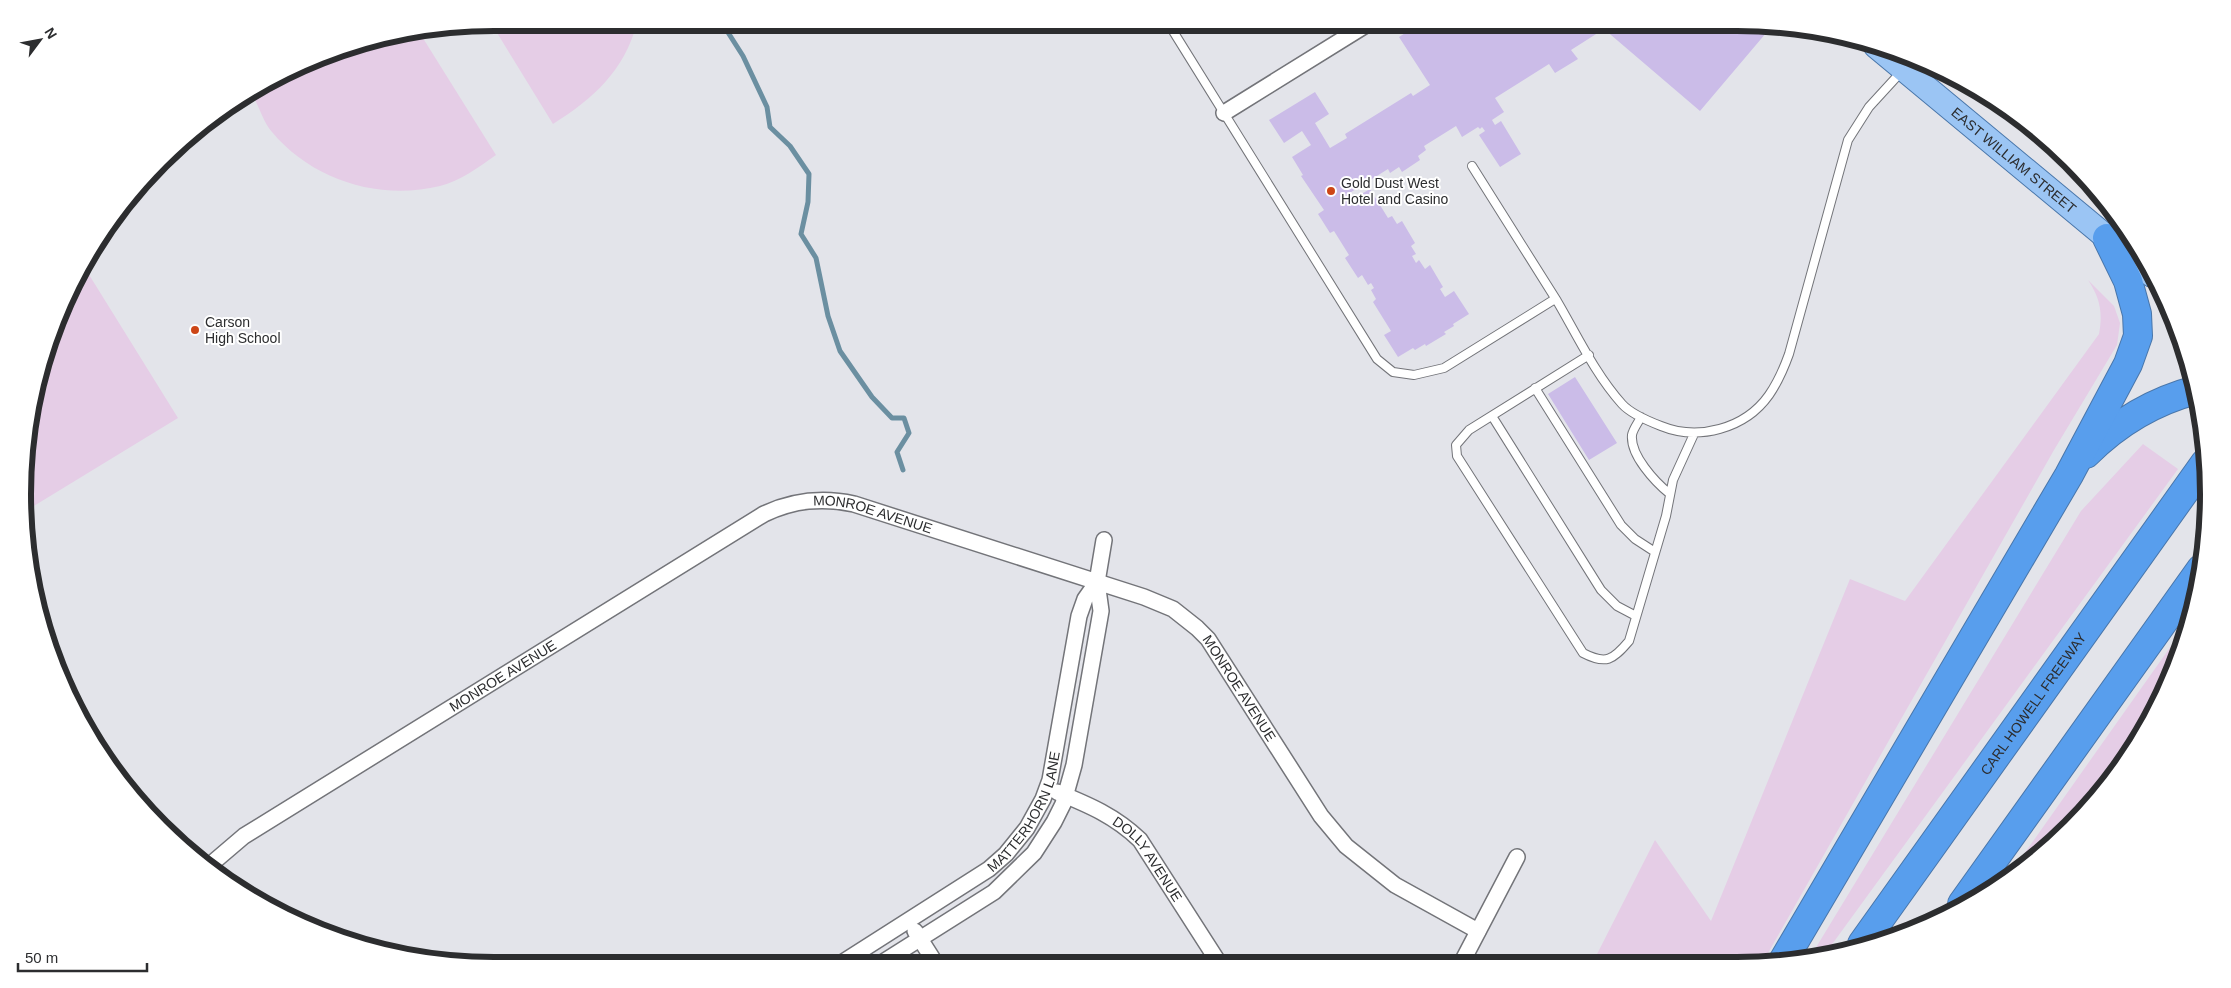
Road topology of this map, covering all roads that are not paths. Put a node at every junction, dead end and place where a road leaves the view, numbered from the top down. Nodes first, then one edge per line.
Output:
1 (1174, 31) edge
2 (1355, 31) edge
3 (1889, 57) edge
4 (1903, 69) junction
5 (1224, 113) junction
6 (1472, 166) dead end
7 (2107, 238) junction
8 (2138, 264) edge
9 (1555, 299) junction
10 (1589, 354) junction
11 (1535, 388) junction
12 (2188, 393) edge
13 (1492, 416) junction
14 (1640, 417) junction
15 (1694, 434) junction
16 (2199, 472) edge
17 (2069, 475) junction
18 (1670, 494) junction
19 (1104, 540) dead end
20 (1655, 552) junction
21 (1097, 582) junction
22 (2191, 583) edge
23 (1636, 616) junction
24 (1047, 788) junction
25 (1066, 796) junction
26 (1517, 857) dead end
27 (214, 862) edge
28 (1969, 895) edge
29 (909, 921) junction
30 (1478, 931) junction
31 (1866, 938) edge
32 (920, 939) junction
33 (1788, 954) edge
34 (851, 957) edge
35 (891, 957) edge
36 (932, 957) edge
37 (1215, 957) edge
38 (1465, 957) edge

1 - 5 lane
2 - 5 street
3 - 4 main road, EAST WILLIAM STREET
4 - 7 main road, EAST WILLIAM STREET
4 - 15 lane
5 - 9 lane
6 - 9 lane
7 - 8 main road, EAST WILLIAM STREET
7 - 17 highway
9 - 10 lane
10 - 11 lane
10 - 14 lane
11 - 13 lane
11 - 20 lane
12 - 17 highway
13 - 23 lane
13 - 23 lane
14 - 15 lane
14 - 18 lane
15 - 18 lane
16 - 31 highway, CARL HOWELL FREEWAY
17 - 33 highway
18 - 20 lane
19 - 21 street, MATTERHORN LANE
20 - 23 lane
21 - 24 street, MATTERHORN LANE
21 - 25 street, MATTERHORN LANE
21 - 27 street, MONROE AVENUE
21 - 30 street, MONROE AVENUE
22 - 28 highway
24 - 25 street, DOLLY AVENUE
24 - 29 street, MATTERHORN LANE
25 - 32 street, MATTERHORN LANE
25 - 37 street, DOLLY AVENUE
26 - 30 street
29 - 32 street
29 - 34 street, MATTERHORN LANE
30 - 38 street
32 - 35 street, MATTERHORN LANE
32 - 36 street

